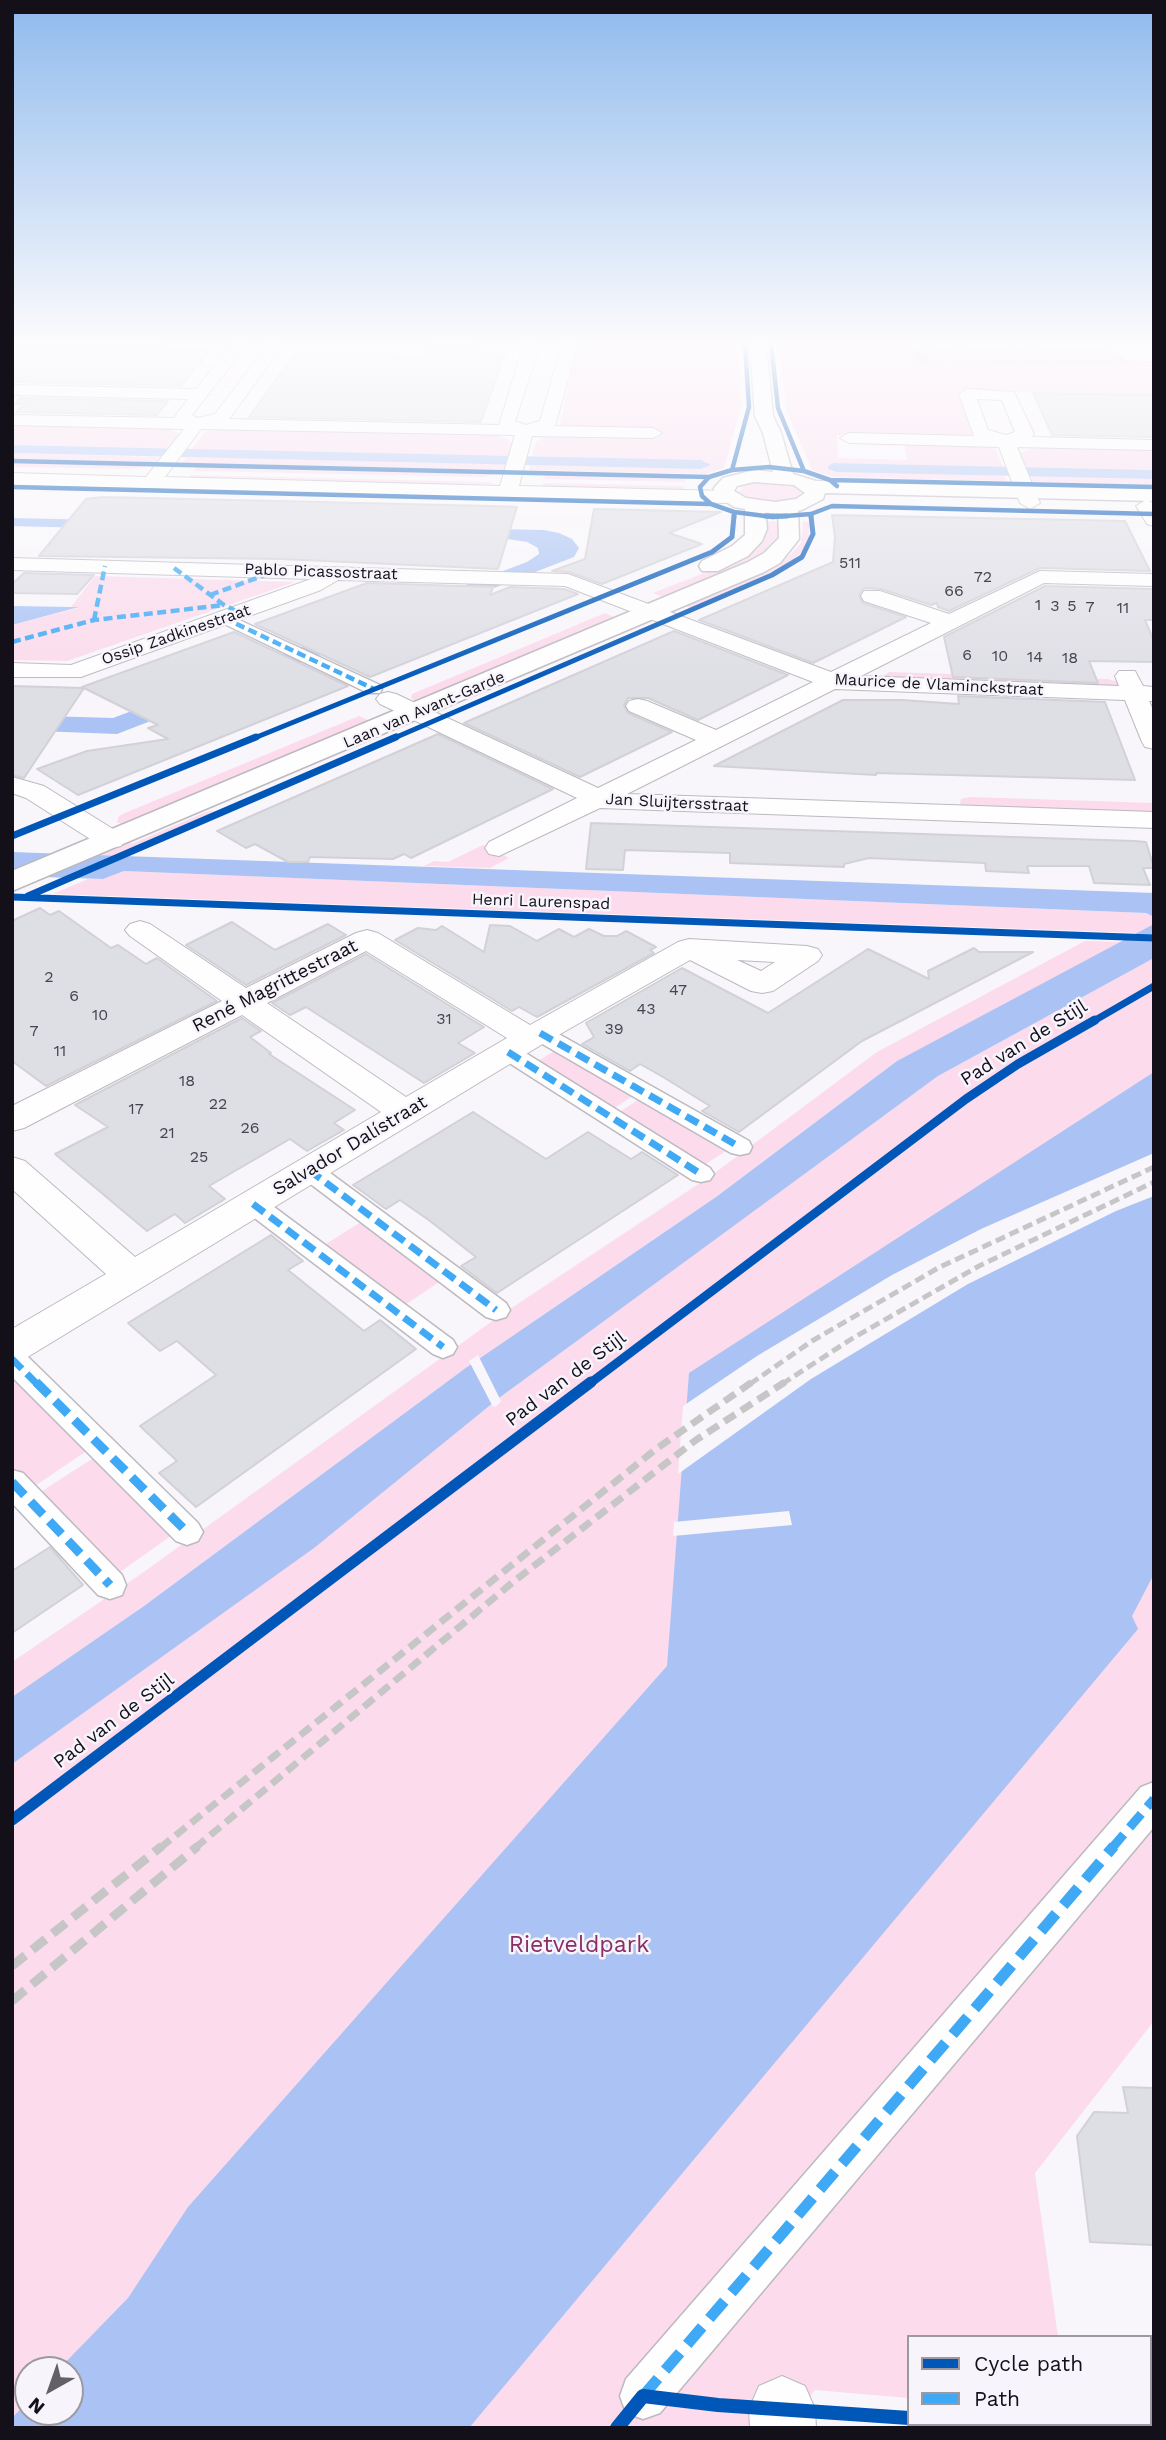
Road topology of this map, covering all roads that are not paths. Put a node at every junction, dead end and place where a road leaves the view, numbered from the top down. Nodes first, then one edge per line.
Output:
1 (170, 458) edge
2 (517, 458) edge
3 (756, 458) edge
4 (779, 458) edge
5 (1012, 458) edge
6 (12, 468) edge
7 (160, 472) junction
8 (513, 473) junction
9 (754, 476) junction
10 (784, 477) junction
11 (12, 479) edge
12 (1021, 484) junction
13 (727, 491) junction
14 (814, 492) junction
15 (755, 506) junction
16 (788, 507) junction
17 (1152, 507) edge
18 (12, 564) edge
19 (332, 573) junction
20 (1154, 580) edge
21 (1029, 582) junction
22 (1154, 593) edge
23 (872, 596) dead end
24 (626, 601) junction
25 (653, 611) junction
26 (224, 618) junction
27 (950, 622) junction
28 (867, 663) junction
29 (12, 670) edge
30 (1154, 677) edge
31 (831, 681) junction
32 (1139, 688) edge
33 (381, 694) junction
34 (638, 706) dead end
35 (415, 712) junction
36 (716, 739) junction
37 (1154, 742) edge
38 (642, 776) junction
39 (12, 785) edge
40 (1154, 798) edge
41 (597, 799) junction
42 (943, 802) junction
43 (1154, 820) edge
44 (94, 838) junction
45 (499, 848) dead end
46 (18, 866) edge
47 (140, 930) dead end
48 (689, 948) dead end
49 (244, 1001) junction
50 (526, 1041) junction
51 (406, 1113) junction
52 (12, 1120) edge
53 (740, 1147) dead end
54 (12, 1169) edge
55 (309, 1170) junction
56 (701, 1174) dead end
57 (253, 1204) junction
58 (133, 1276) junction
59 (496, 1310) dead end
60 (443, 1347) dead end
61 (12, 1348) edge
62 (12, 1359) edge
63 (12, 1482) edge
64 (187, 1532) dead end
65 (110, 1585) dead end
66 (1154, 1799) edge
67 (643, 2396) dead end

1 - 7 street
2 - 8 street
3 - 9 street
4 - 10 street
5 - 12 street
6 - 7 street
7 - 8 street
7 - 11 street
8 - 13 street
9 - 10 street
9 - 13 street
10 - 14 street
12 - 14 street
12 - 17 street
13 - 15 street
14 - 16 street
15 - 16 street
15 - 24 street, Laan van Avant-Garde
16 - 25 street, Laan van Avant-Garde
18 - 19 street, Pablo Picassostraat
19 - 24 street, Pablo Picassostraat
19 - 26 street, Ossip Zadkinestraat
20 - 21 street
21 - 22 street
21 - 27 street
23 - 27 street
24 - 25 street
24 - 33 street, Laan van Avant-Garde
25 - 31 street, Maurice de Vlaminckstraat
25 - 35 street, Laan van Avant-Garde
26 - 29 street, Ossip Zadkinestraat
26 - 33 street
27 - 28 street
28 - 31 street
28 - 32 street, Maurice de Vlaminckstraat
30 - 32 street, Maurice de Vlaminckstraat
31 - 32 street, Maurice de Vlaminckstraat
31 - 36 street
32 - 37 street
33 - 35 street, Jan Sluijtersstraat
33 - 44 street, Laan van Avant-Garde
34 - 36 street
35 - 41 street, Jan Sluijtersstraat
35 - 44 street, Laan van Avant-Garde
36 - 38 street
38 - 41 street
38 - 42 street, Jan Sluijtersstraat
39 - 44 street
40 - 42 street, Jan Sluijtersstraat
41 - 42 street, Jan Sluijtersstraat
41 - 45 street
42 - 43 street, Jan Sluijtersstraat
44 - 46 street, Laan van Avant-Garde
47 - 49 street
48 - 50 street, Salvador Dalístraat
49 - 50 street, René Magrittestraat
49 - 51 street
49 - 52 street, René Magrittestraat
50 - 51 street, Salvador Dalístraat
50 - 53 street
50 - 56 street
51 - 55 street, Salvador Dalístraat
54 - 58 street
55 - 57 street, Salvador Dalístraat
55 - 59 street
57 - 58 street, Salvador Dalístraat
57 - 60 street
58 - 61 street, Salvador Dalístraat
62 - 64 street
63 - 65 street
66 - 67 street

